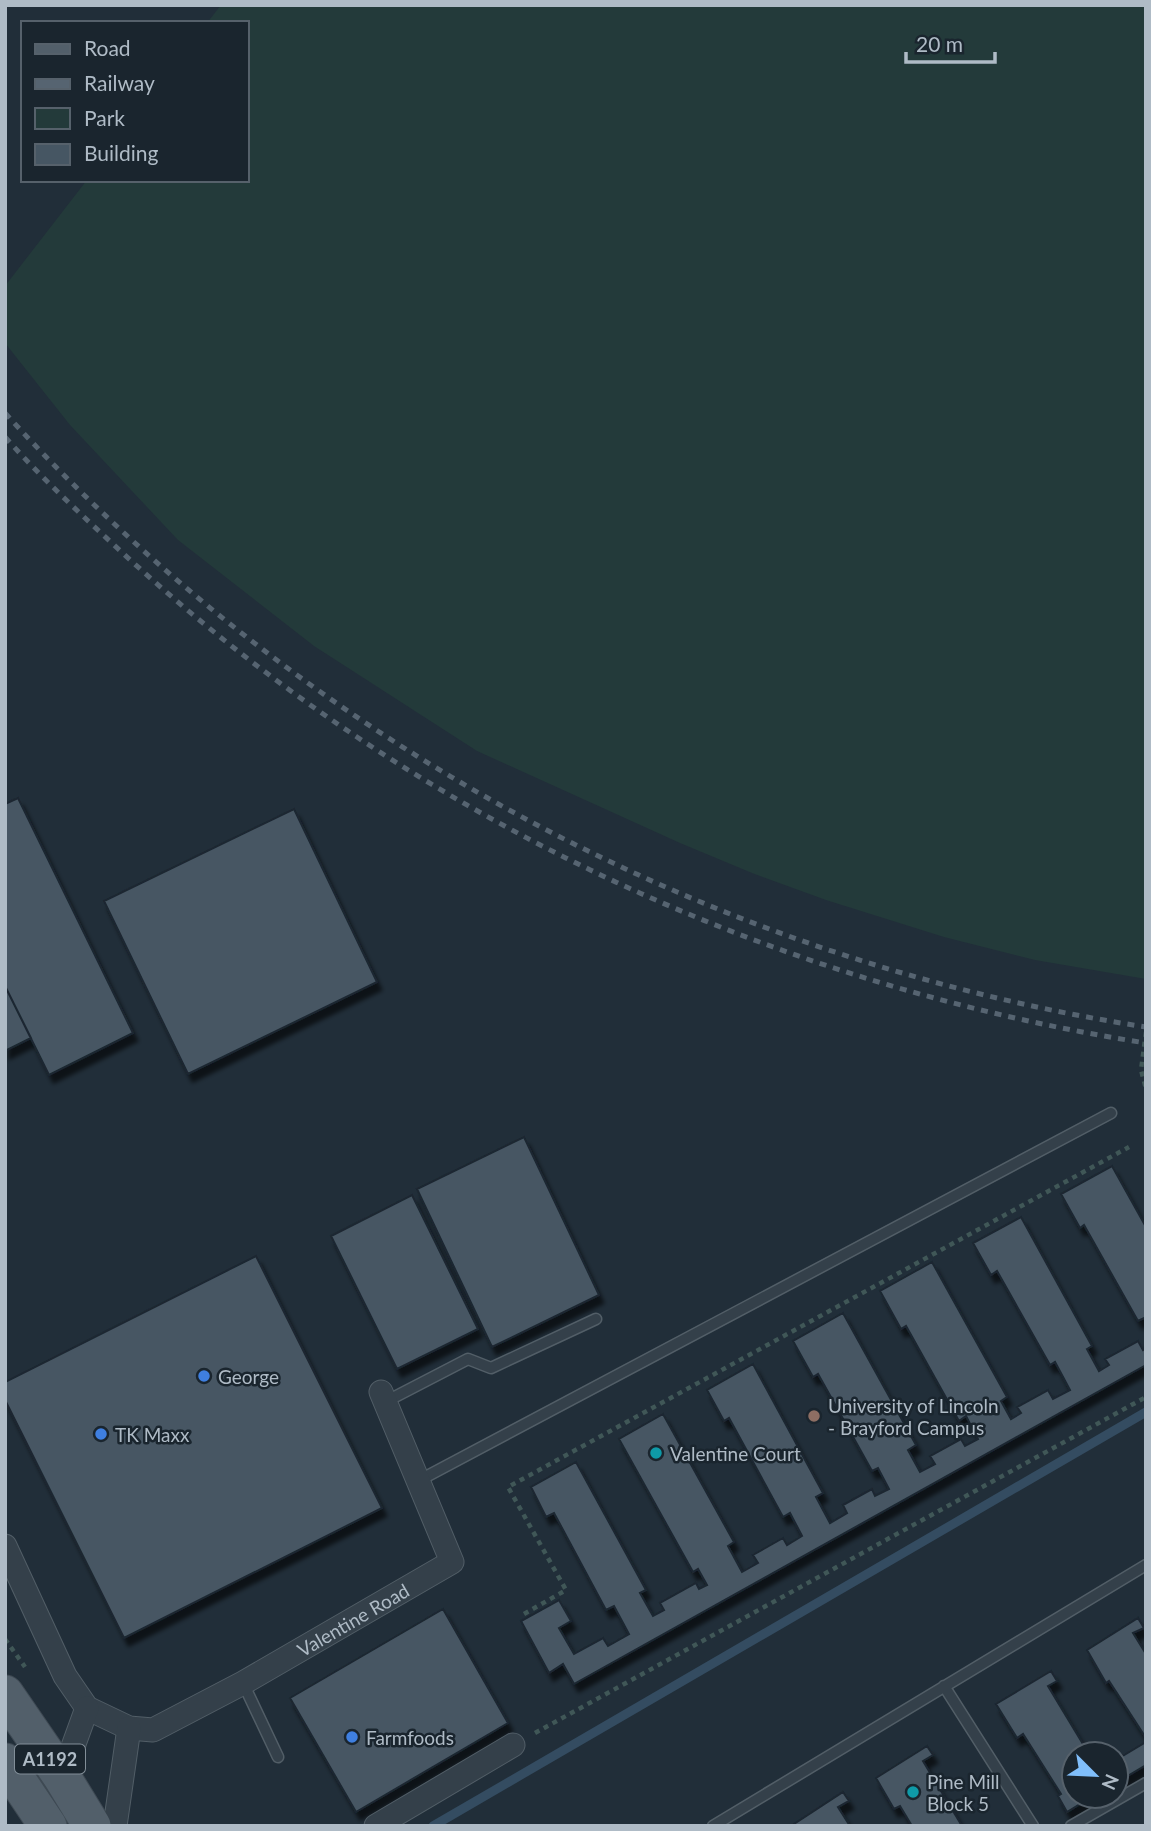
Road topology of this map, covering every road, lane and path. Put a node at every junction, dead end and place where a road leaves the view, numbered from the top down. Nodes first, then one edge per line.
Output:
1 (1146, 1032) edge
2 (1146, 1088) edge
3 (1111, 1113) dead end
4 (1129, 1147) dead end
5 (596, 1319) dead end
6 (383, 1397) joint
7 (1146, 1397) edge
8 (418, 1481) junction
9 (5, 1546) edge
10 (1146, 1565) edge
11 (524, 1614) dead end
12 (243, 1683) junction
13 (944, 1686) junction
14 (5, 1695) edge
15 (87, 1708) junction
16 (129, 1728) junction
17 (513, 1745) joint
18 (278, 1757) dead end
19 (5, 1762) edge
20 (62, 1777) junction
21 (1146, 1783) edge
22 (48, 1826) edge
23 (92, 1826) edge
24 (116, 1826) edge
25 (376, 1826) edge
26 (713, 1826) edge
27 (1033, 1826) edge
28 (1071, 1826) edge

1 - 2 path
3 - 8 lane
4 - 11 path
5 - 6 lane
6 - 8 street, Valentine Road
7 - 17 path
8 - 12 street, Valentine Road
9 - 15 street
10 - 13 lane
12 - 16 street, Valentine Road
12 - 18 lane
13 - 26 lane
13 - 27 lane
14 - 20 main road, A1192
15 - 16 street
15 - 20 street
16 - 24 street
17 - 25 street
19 - 22 main road, A1192
20 - 23 main road, A1192
21 - 28 lane

